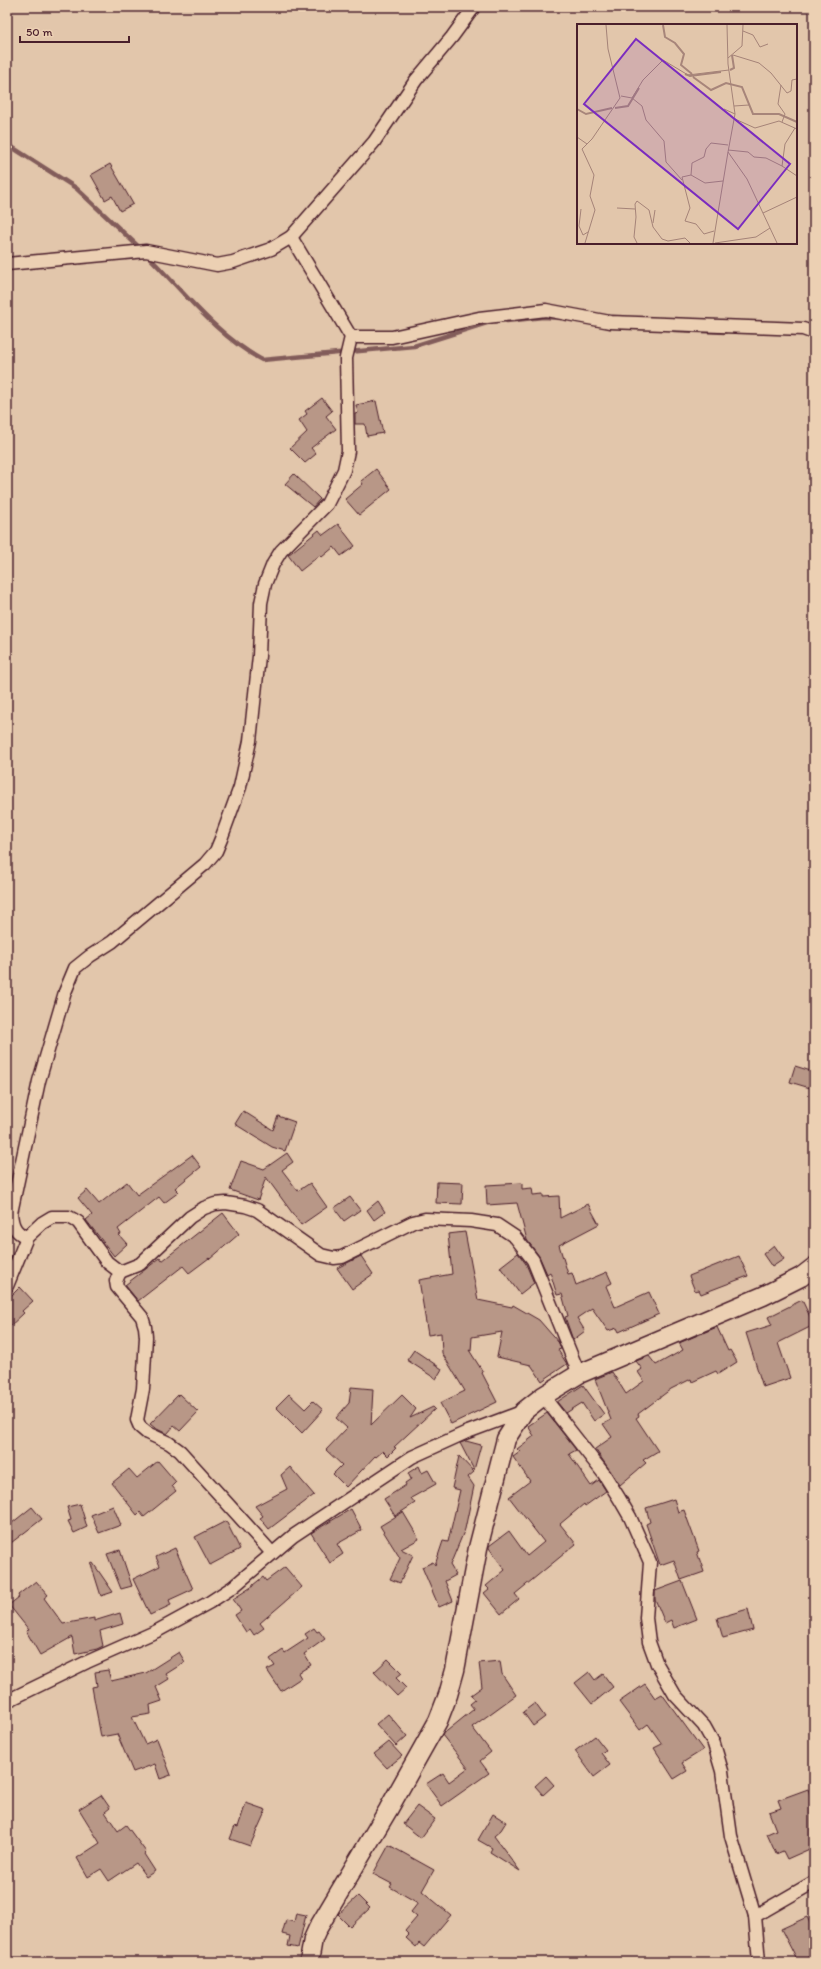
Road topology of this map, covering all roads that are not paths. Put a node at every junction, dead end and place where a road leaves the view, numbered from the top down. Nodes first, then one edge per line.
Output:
1 (474, 7) edge
2 (291, 237) junction
3 (7, 264) edge
4 (814, 332) edge
5 (350, 337) junction
6 (28, 1237) junction
7 (814, 1267) edge
8 (120, 1272) junction
9 (7, 1286) edge
10 (579, 1374) junction
11 (543, 1396) junction
12 (524, 1411) junction
13 (272, 1553) junction
14 (7, 1701) edge
15 (814, 1882) edge
16 (755, 1916) junction
17 (309, 1962) edge
18 (759, 1962) edge

1 - 2 street
2 - 3 street
2 - 5 street
4 - 5 street
5 - 6 street
6 - 8 street
6 - 9 street
7 - 10 main road
8 - 10 street
8 - 13 street
10 - 11 main road
11 - 12 main road
11 - 16 street
12 - 13 street
12 - 17 main road
13 - 14 street
15 - 16 street
16 - 18 street

